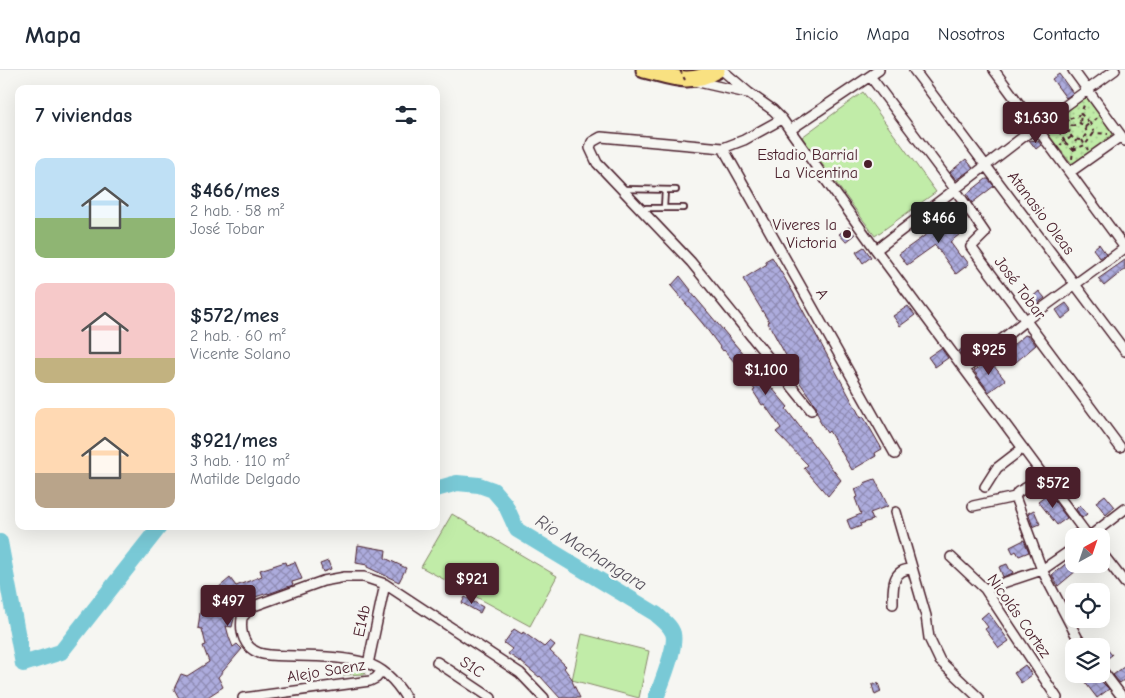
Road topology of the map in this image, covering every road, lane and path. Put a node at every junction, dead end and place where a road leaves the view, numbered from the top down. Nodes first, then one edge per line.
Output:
1 (644, 70) edge
2 (717, 70) edge
3 (722, 70) edge
4 (879, 70) edge
5 (914, 70) edge
6 (994, 70) edge
7 (1073, 70) edge
8 (1115, 70) edge
9 (870, 76) junction
10 (685, 77) edge
11 (750, 93) junction
12 (1087, 94) junction
13 (1063, 114) dead end
14 (1081, 114) junction
15 (1101, 115) dead end
16 (782, 119) junction
17 (1067, 120) junction
18 (1080, 123) junction
19 (1090, 123) junction
20 (1072, 126) junction
21 (1085, 126) junction
22 (1040, 128) junction
23 (790, 130) junction
24 (1058, 132) junction
25 (1069, 132) junction
26 (1087, 133) junction
27 (1094, 133) junction
28 (1071, 137) junction
29 (1121, 137) edge
30 (1076, 140) junction
31 (1082, 140) junction
32 (1065, 142) junction
33 (1085, 146) junction
34 (723, 148) junction
35 (1057, 148) dead end
36 (1073, 150) junction
37 (1090, 153) dead end
38 (986, 166) junction
39 (1071, 170) junction
40 (622, 189) junction
41 (955, 189) junction
42 (664, 190) junction
43 (676, 190) dead end
44 (646, 208) dead end
45 (664, 208) junction
46 (684, 208) dead end
47 (1125, 248) edge
48 (876, 250) junction
49 (1076, 284) junction
50 (1026, 320) junction
51 (1125, 351) edge
52 (964, 370) junction
53 (811, 410) dead end
54 (1120, 447) dead end
55 (1023, 448) junction
56 (895, 454) dead end
57 (1044, 478) junction
58 (985, 487) dead end
59 (1015, 497) junction
60 (973, 506) dead end
61 (1125, 510) edge
62 (896, 512) dead end
63 (1083, 528) edge
64 (1100, 528) edge
65 (1065, 554) edge
66 (951, 557) dead end
67 (1110, 563) edge
68 (912, 570) junction
69 (1042, 570) junction
70 (1125, 582) edge
71 (385, 584) junction
72 (985, 589) junction
73 (893, 604) dead end
74 (1077, 638) edge
75 (437, 662) dead end
76 (368, 664) junction
77 (382, 671) junction
78 (1110, 680) edge
79 (1122, 695) edge
80 (243, 698) edge
81 (406, 698) edge
82 (491, 698) edge
83 (544, 698) edge
84 (979, 698) edge
85 (1057, 698) edge

1 - 10 main road
2 - 10 main road
3 - 11 street
4 - 9 street
5 - 38 street, Atanasio Oleas
6 - 22 street
7 - 12 street
8 - 12 street
9 - 23 street
9 - 41 street, José Tobar
10 - 11 street
11 - 16 street
12 - 14 path
12 - 22 street
12 - 29 street
13 - 17 path
14 - 17 path
14 - 18 path
14 - 19 path
15 - 19 path
16 - 23 street
16 - 34 street
17 - 20 path
17 - 24 path
18 - 20 path
18 - 21 path
19 - 21 path
19 - 27 path
20 - 25 path
21 - 26 path
22 - 24 path
22 - 38 street
22 - 39 street
23 - 48 street
24 - 25 path
24 - 32 path
25 - 28 path
26 - 27 path
26 - 31 path
27 - 29 path
27 - 33 path
28 - 30 path
28 - 32 path
29 - 39 street
30 - 31 path
30 - 36 path
31 - 33 path
32 - 35 path
32 - 36 path
33 - 36 path
33 - 37 path
34 - 40 street
34 - 56 street, A
36 - 39 path
38 - 41 street
38 - 49 street, Atanasio Oleas
39 - 47 street
40 - 42 lane
40 - 53 street
41 - 48 street
41 - 50 street, José Tobar
42 - 43 lane
42 - 45 lane
44 - 45 lane
45 - 46 lane
47 - 49 street
48 - 52 street
49 - 50 street
49 - 51 street, Atanasio Oleas
50 - 52 street
50 - 54 street, José Tobar
52 - 55 street
55 - 57 street
55 - 58 street
57 - 59 street
57 - 63 street
59 - 60 street
59 - 69 street
61 - 64 street
62 - 68 street
65 - 69 street
66 - 72 street, Nicolás Cortez
67 - 70 street
68 - 73 street
68 - 84 street
69 - 72 street
69 - 74 street
71 - 76 street, E14b
71 - 76 street
71 - 83 street
72 - 85 street, Nicolás Cortez
75 - 82 street, S1C
76 - 77 street
77 - 80 street, Alejo Saenz
77 - 81 street
78 - 79 street

